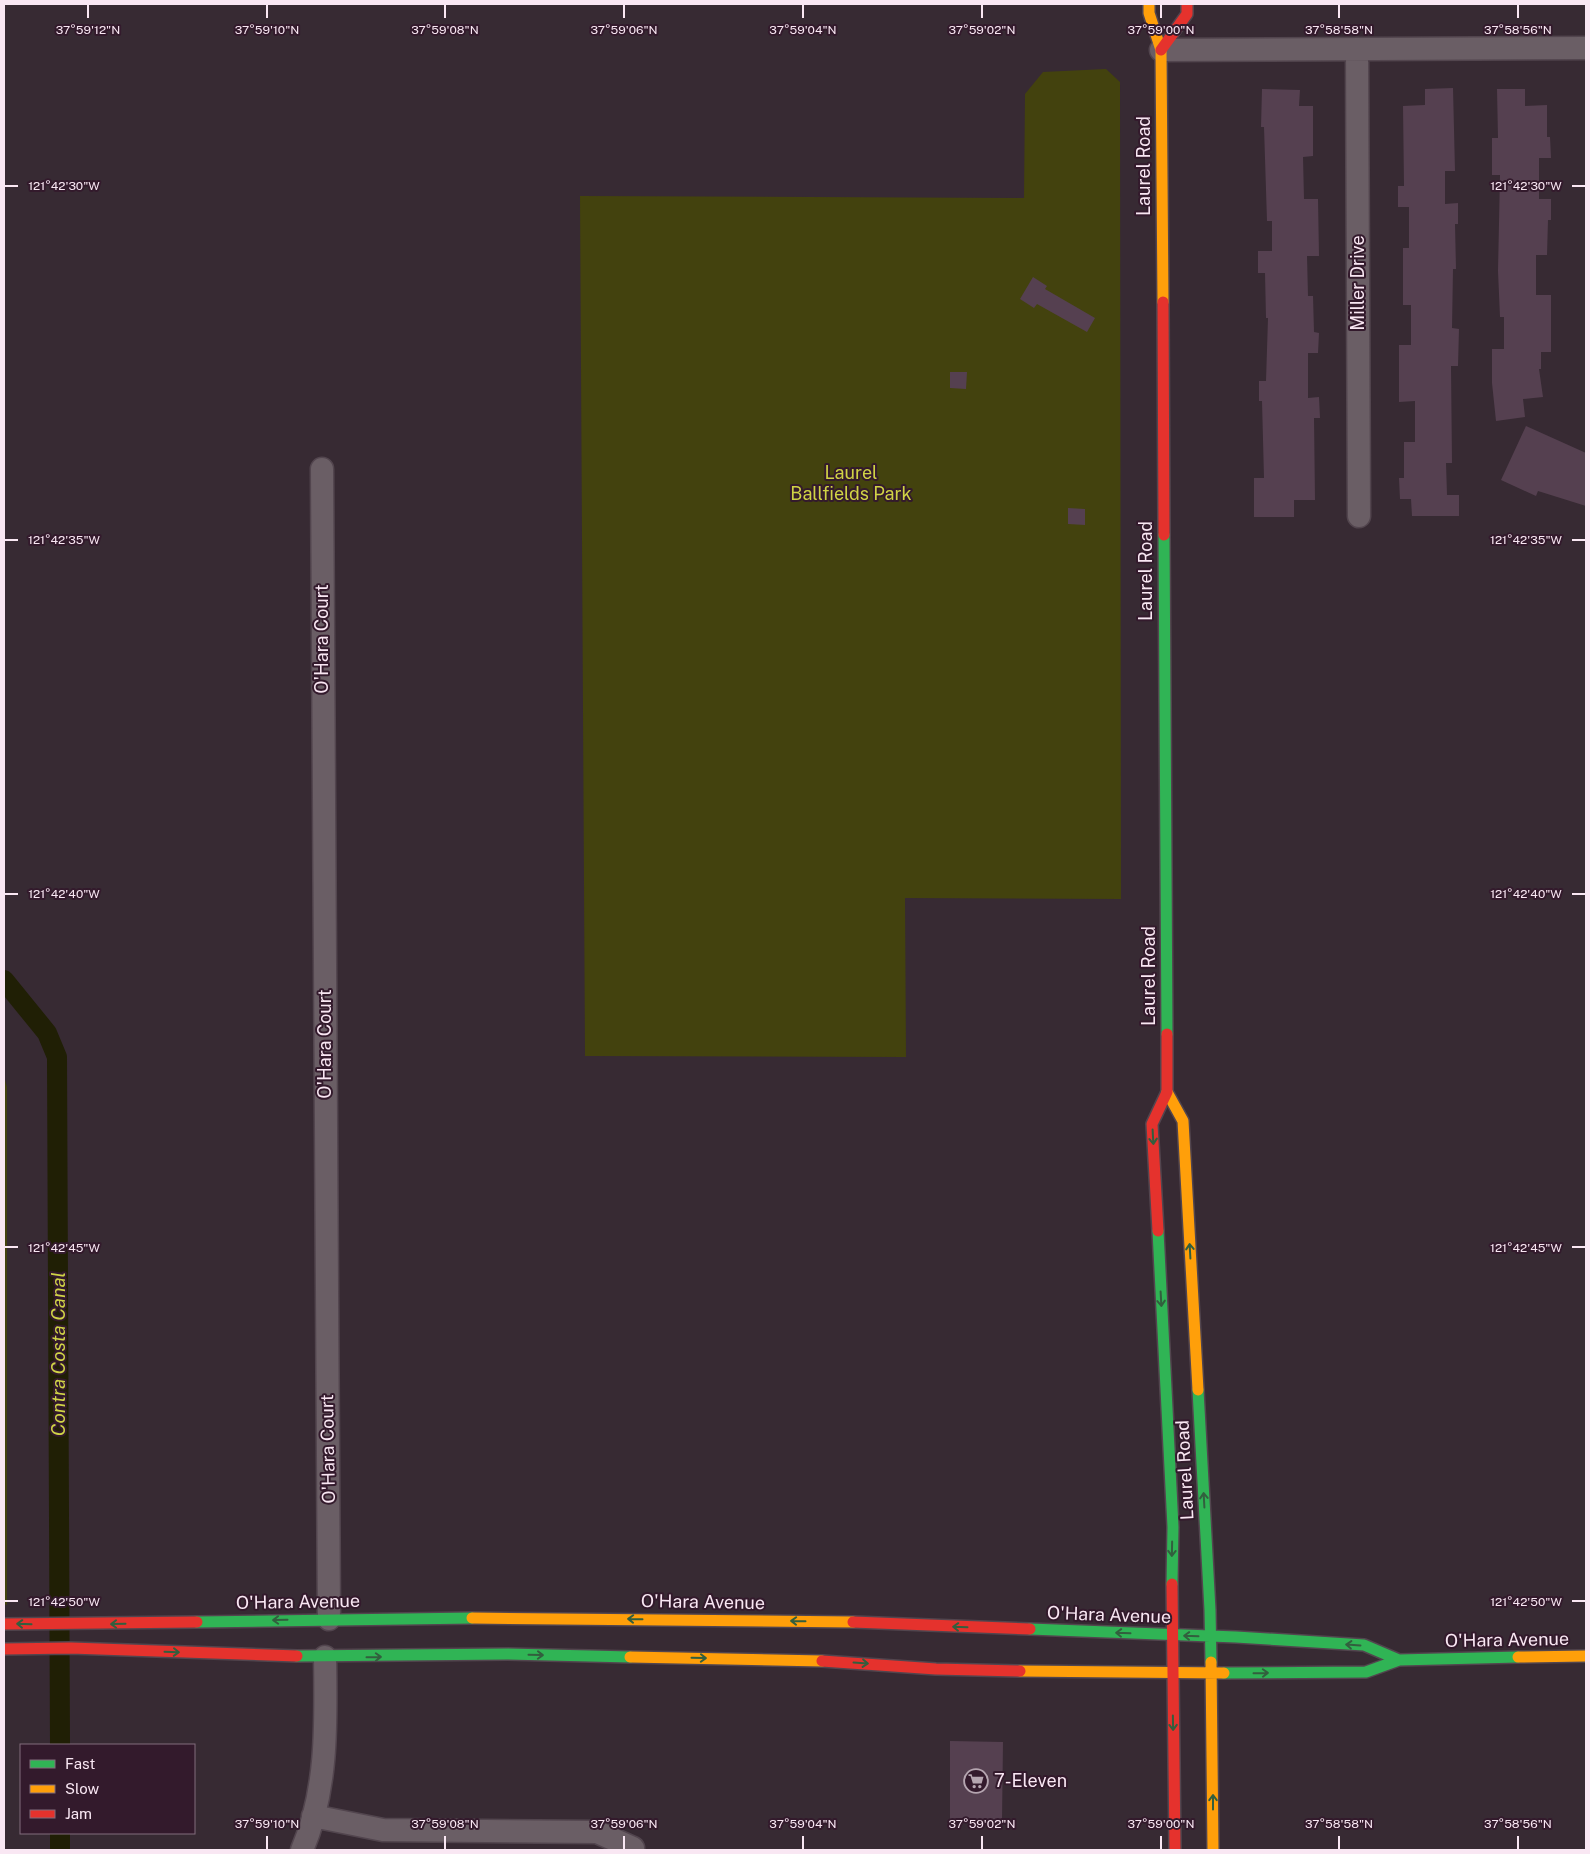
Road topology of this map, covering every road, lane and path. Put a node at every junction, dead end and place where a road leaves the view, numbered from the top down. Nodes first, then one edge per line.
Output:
1 (1149, 4) edge
2 (1187, 4) edge
3 (1586, 48) edge
4 (1357, 49) junction
5 (1161, 50) junction
6 (322, 469) dead end
7 (1359, 516) dead end
8 (1166, 1092) junction
9 (329, 1619) junction
10 (4, 1624) edge
11 (1171, 1635) junction
12 (1210, 1636) junction
13 (4, 1648) edge
14 (1586, 1656) edge
15 (325, 1657) junction
16 (1399, 1660) junction
17 (1173, 1674) junction
18 (1212, 1674) junction
19 (313, 1816) junction
20 (633, 1848) dead end
21 (302, 1850) edge
22 (1175, 1850) edge
23 (1214, 1850) edge

1 - 5 main road, Laurel Road
2 - 5 main road
3 - 4 street
4 - 5 street
4 - 7 street, Miller Drive
5 - 8 main road, Laurel Road
6 - 9 street, O'Hara Court
8 -> 11 main road, Laurel Road
12 -> 8 main road, Laurel Road
9 -> 10 main road, O'Hara Avenue
11 -> 9 main road, O'Hara Avenue
12 -> 11 main road, O'Hara Avenue
11 - 17 main road, Laurel Road
16 -> 12 main road, O'Hara Avenue
12 - 18 main road, Laurel Road
13 -> 15 main road, O'Hara Avenue
14 - 16 main road, O'Hara Avenue
15 -> 17 main road, O'Hara Avenue
15 - 19 street
18 -> 16 main road, O'Hara Avenue
17 - 18 main road, O'Hara Avenue
17 -> 22 main road, Laurel Road
23 -> 18 main road, Laurel Road
19 - 20 street
19 - 21 street

